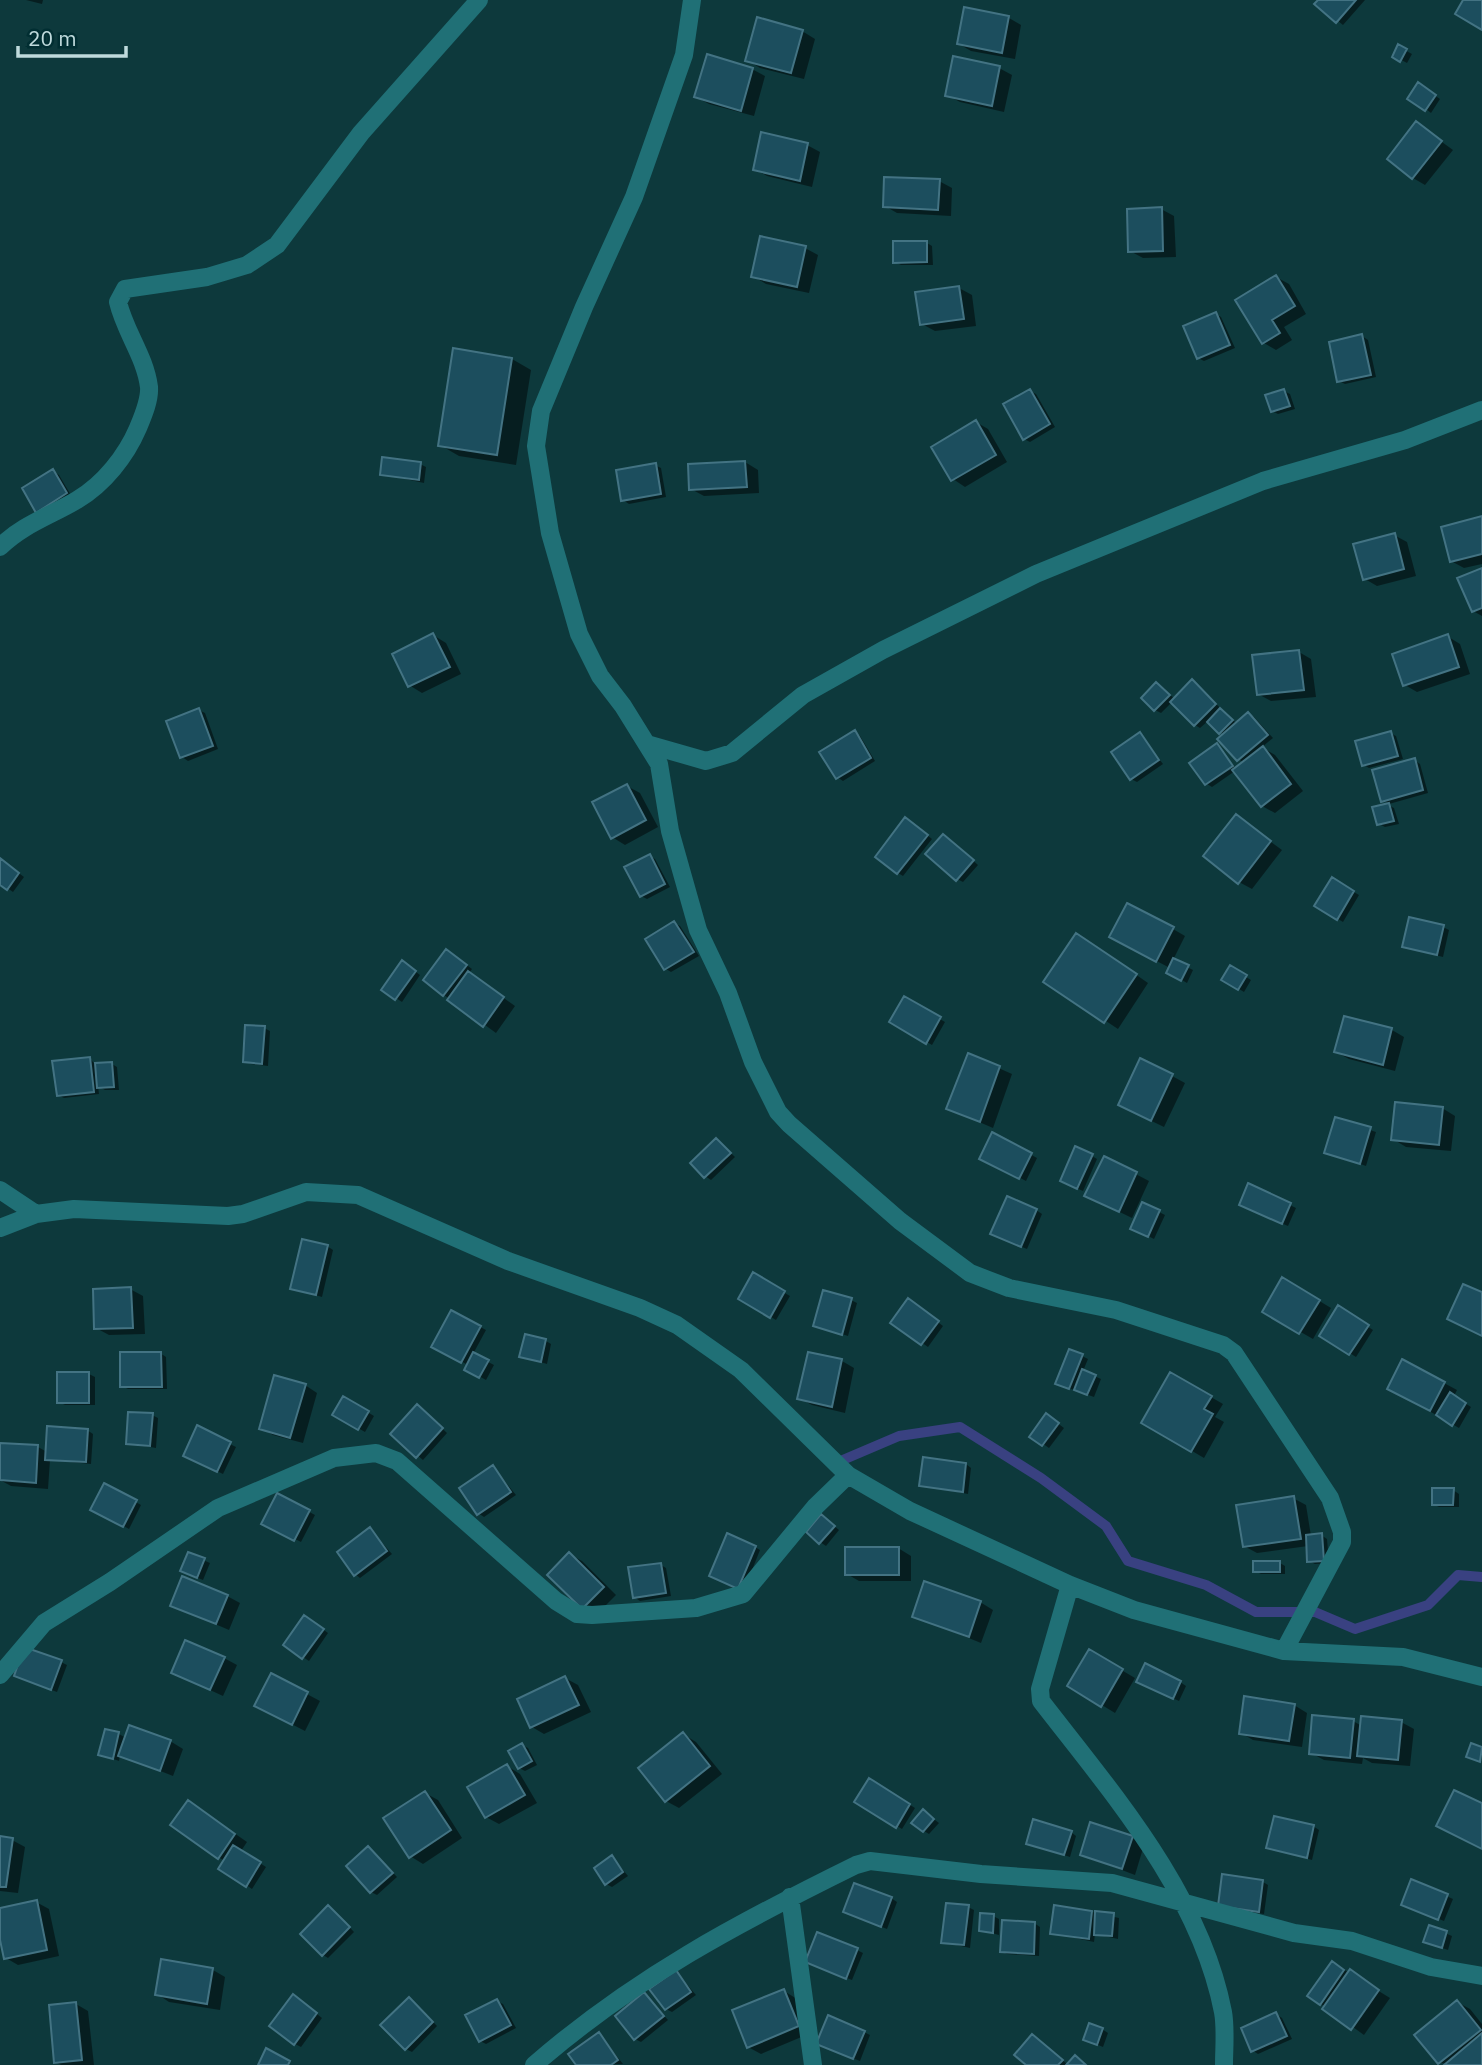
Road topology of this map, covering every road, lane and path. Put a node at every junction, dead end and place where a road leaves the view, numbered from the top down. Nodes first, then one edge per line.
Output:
1 (479, 0) edge
2 (692, 0) edge
3 (1482, 410) edge
4 (0, 547) edge
5 (650, 745) junction
6 (0, 1190) edge
7 (36, 1214) junction
8 (0, 1228) edge
9 (848, 1475) junction
10 (1070, 1586) junction
11 (1284, 1651) junction
12 (0, 1675) edge
13 (1482, 1677) edge
14 (790, 1898) junction
15 (1181, 1903) junction
16 (1482, 1976) edge
17 (534, 2065) edge
18 (813, 2065) edge
19 (1224, 2065) edge

1 - 4 street
2 - 5 street
3 - 5 street
5 - 11 street
6 - 7 street
7 - 8 street
7 - 9 street
9 - 10 street
9 - 12 street
10 - 11 street
10 - 15 street
11 - 13 street
14 - 15 street
14 - 17 street
14 - 18 street
15 - 16 street
15 - 19 street

